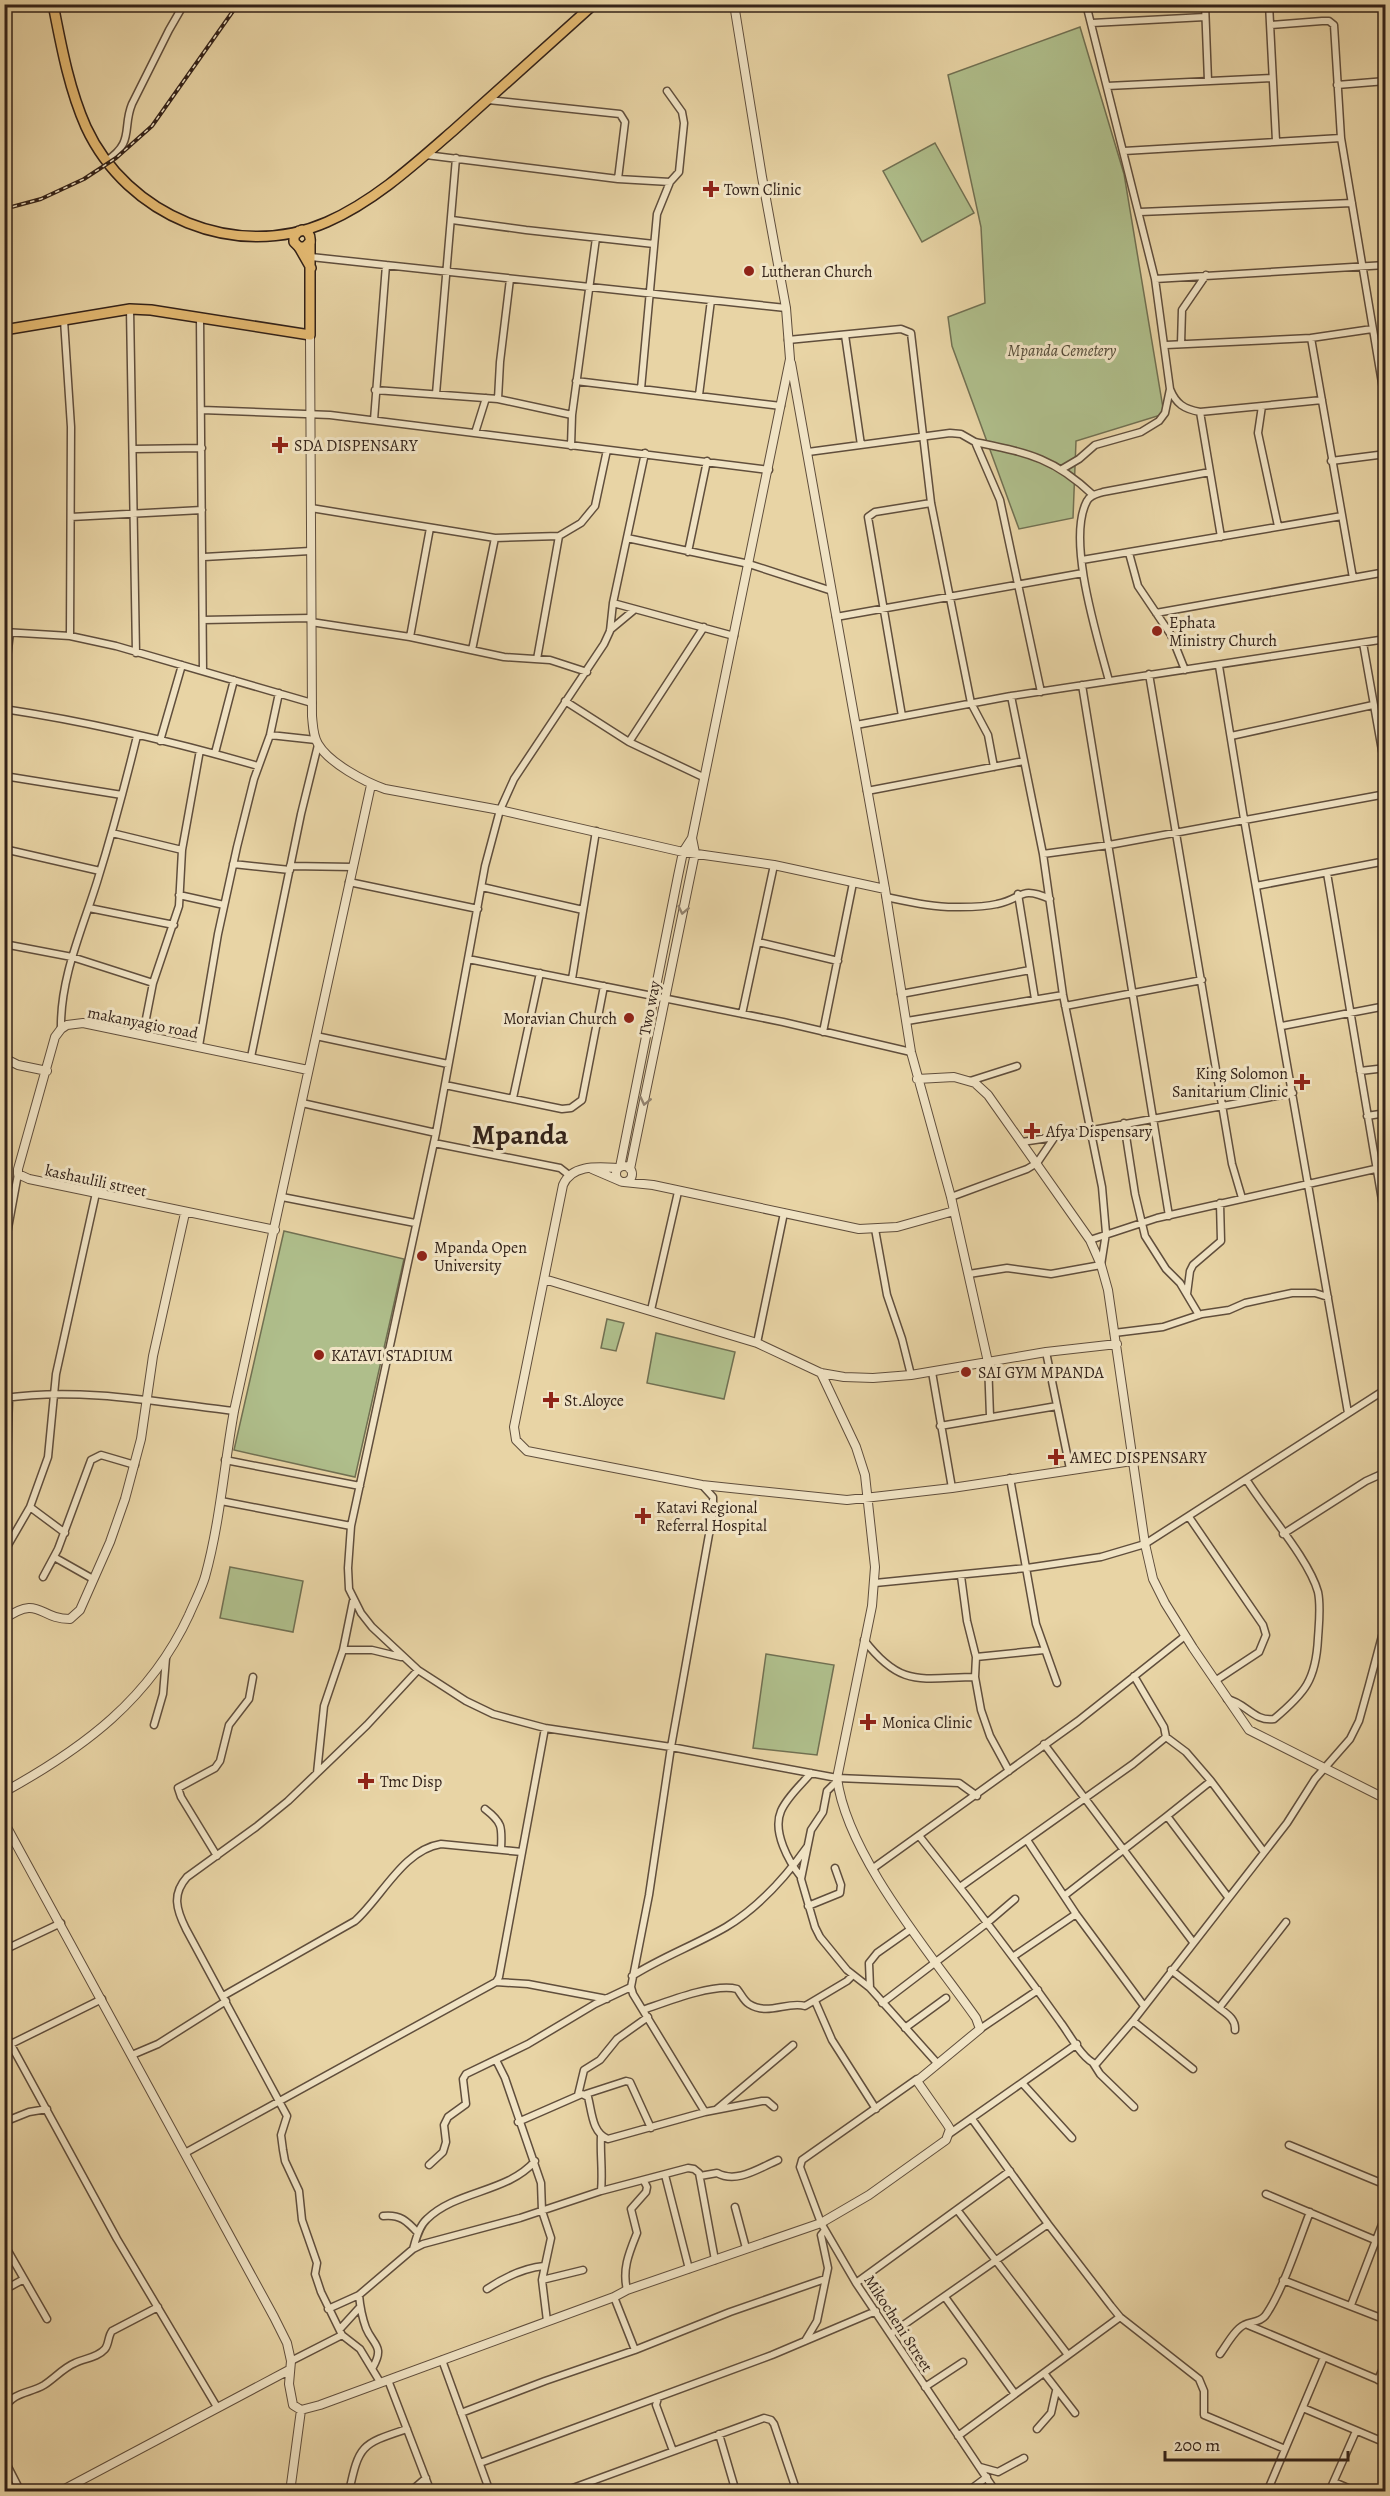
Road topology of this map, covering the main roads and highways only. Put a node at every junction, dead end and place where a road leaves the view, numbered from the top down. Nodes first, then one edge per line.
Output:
1 (53, 4) edge
2 (594, 4) edge
3 (326, 222) junction
4 (300, 231) junction
5 (271, 237) junction
6 (310, 240) junction
7 (297, 246) junction
8 (311, 268) junction
9 (4, 330) edge

1 - 5 main road
2 - 3 main road
3 - 4 main road
3 - 6 main road
4 - 5 main road
4 - 6 main road
4 - 7 main road
5 - 7 main road
6 - 7 main road
6 - 8 main road
7 - 8 main road
8 - 9 main road

